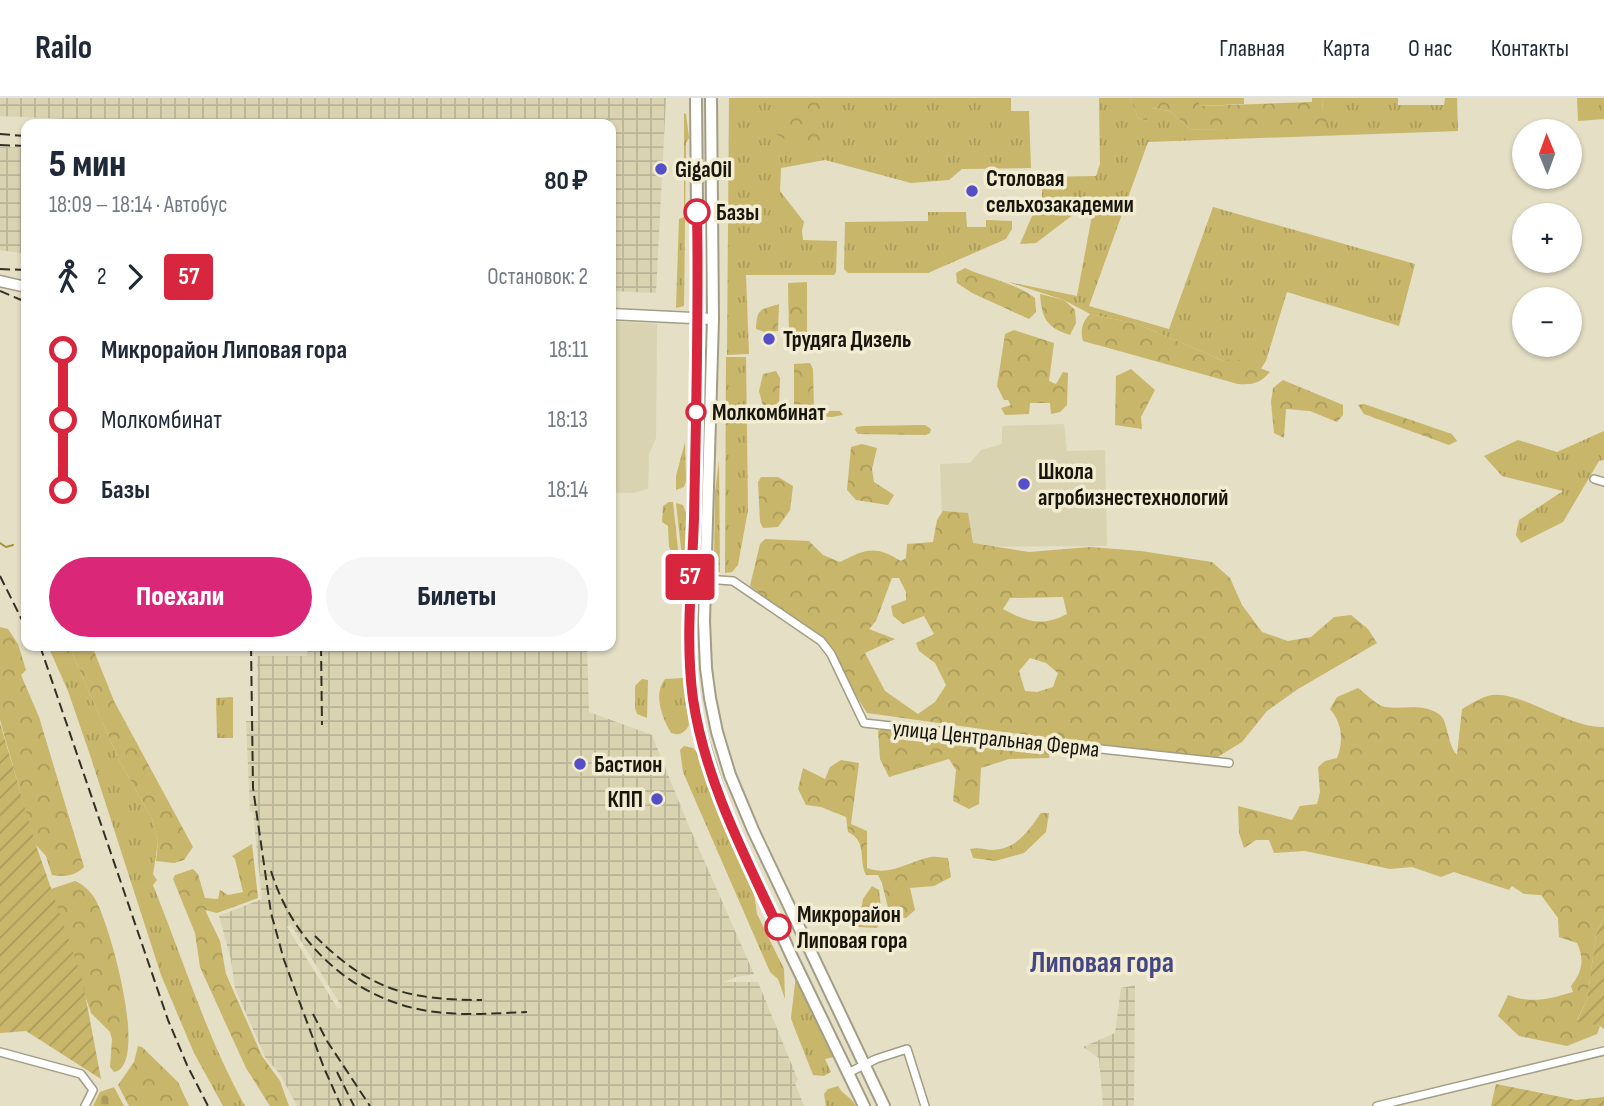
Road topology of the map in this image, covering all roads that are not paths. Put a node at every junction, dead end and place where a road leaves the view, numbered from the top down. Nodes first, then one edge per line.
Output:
1 (696, 98) edge
2 (711, 98) edge
3 (0, 281) edge
4 (21, 286) edge
5 (616, 314) edge
6 (698, 318) junction
7 (713, 319) junction
8 (1594, 479) dead end
9 (1604, 482) edge
10 (705, 579) junction
11 (1229, 764) dead end
12 (1604, 1051) edge
13 (0, 1052) edge
14 (863, 1065) junction
15 (848, 1073) junction
16 (85, 1106) edge
17 (864, 1106) edge
18 (884, 1106) edge
19 (925, 1106) edge
20 (1377, 1106) edge

1 - 6 main road
2 - 7 main road
3 - 4 main road
5 - 6 main road
6 - 7 main road
6 - 15 main road
7 - 10 main road
8 - 9 street
10 - 11 street, улица Центральная Ферма
10 - 14 main road
12 - 20 street
13 - 16 street
14 - 15 street
14 - 18 main road
14 - 19 street
15 - 17 main road

